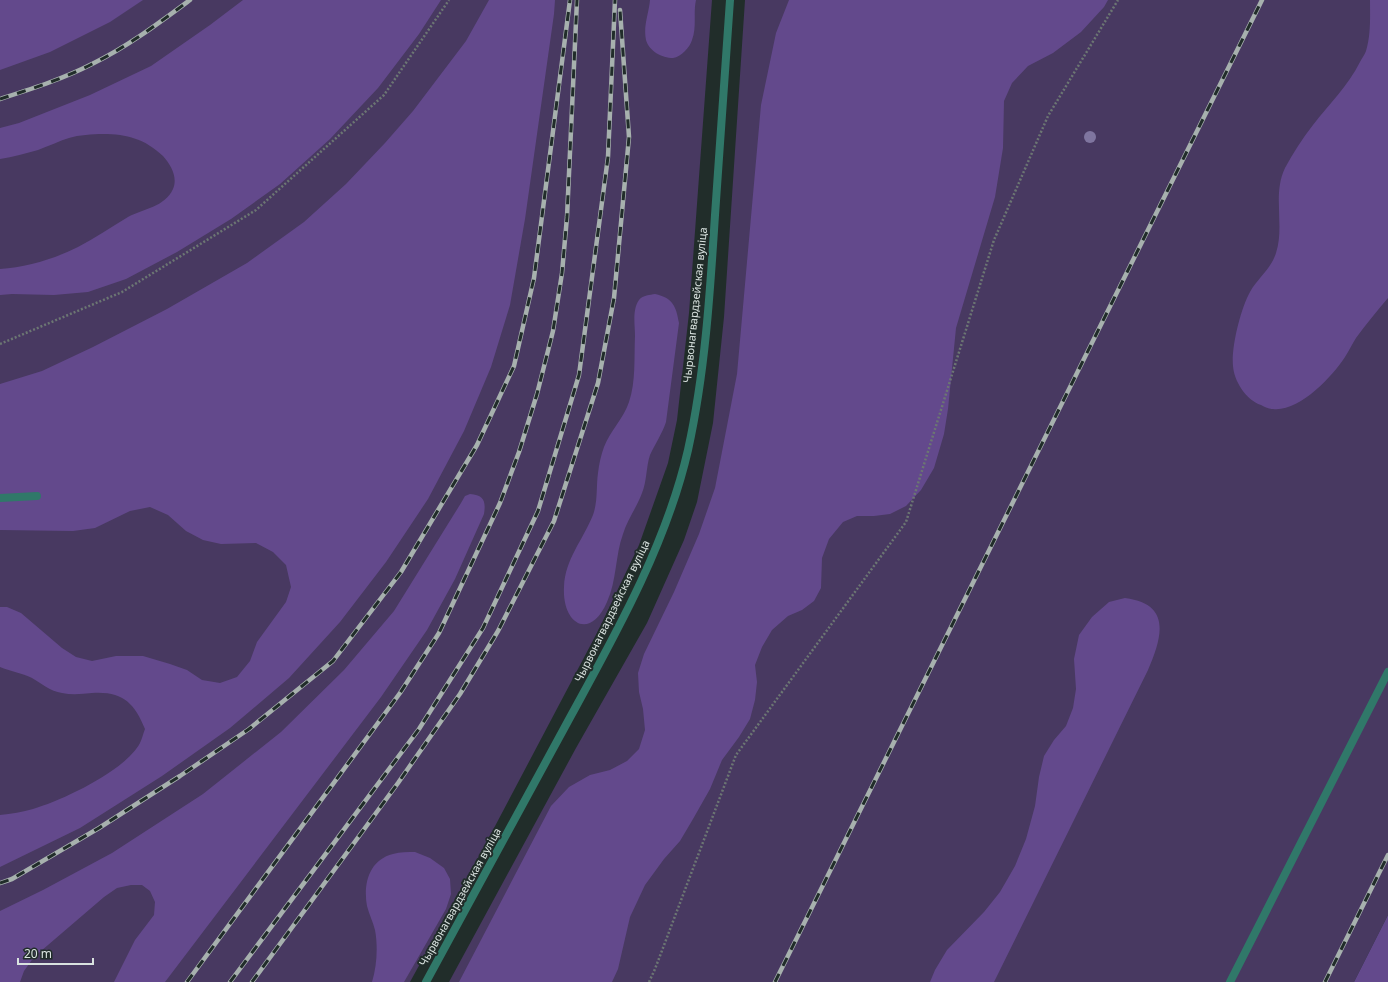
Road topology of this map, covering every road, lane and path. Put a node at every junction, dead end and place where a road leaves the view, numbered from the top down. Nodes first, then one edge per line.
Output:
1 (449, 0) edge
2 (730, 0) edge
3 (1118, 0) edge
4 (0, 344) edge
5 (37, 496) dead end
6 (0, 498) edge
7 (1388, 672) edge
8 (426, 982) edge
9 (649, 982) edge
10 (1230, 982) edge

1 - 4 path
2 - 8 street, Чырвонагвардзейская вуліца
3 - 9 path
5 - 6 street
7 - 10 street

